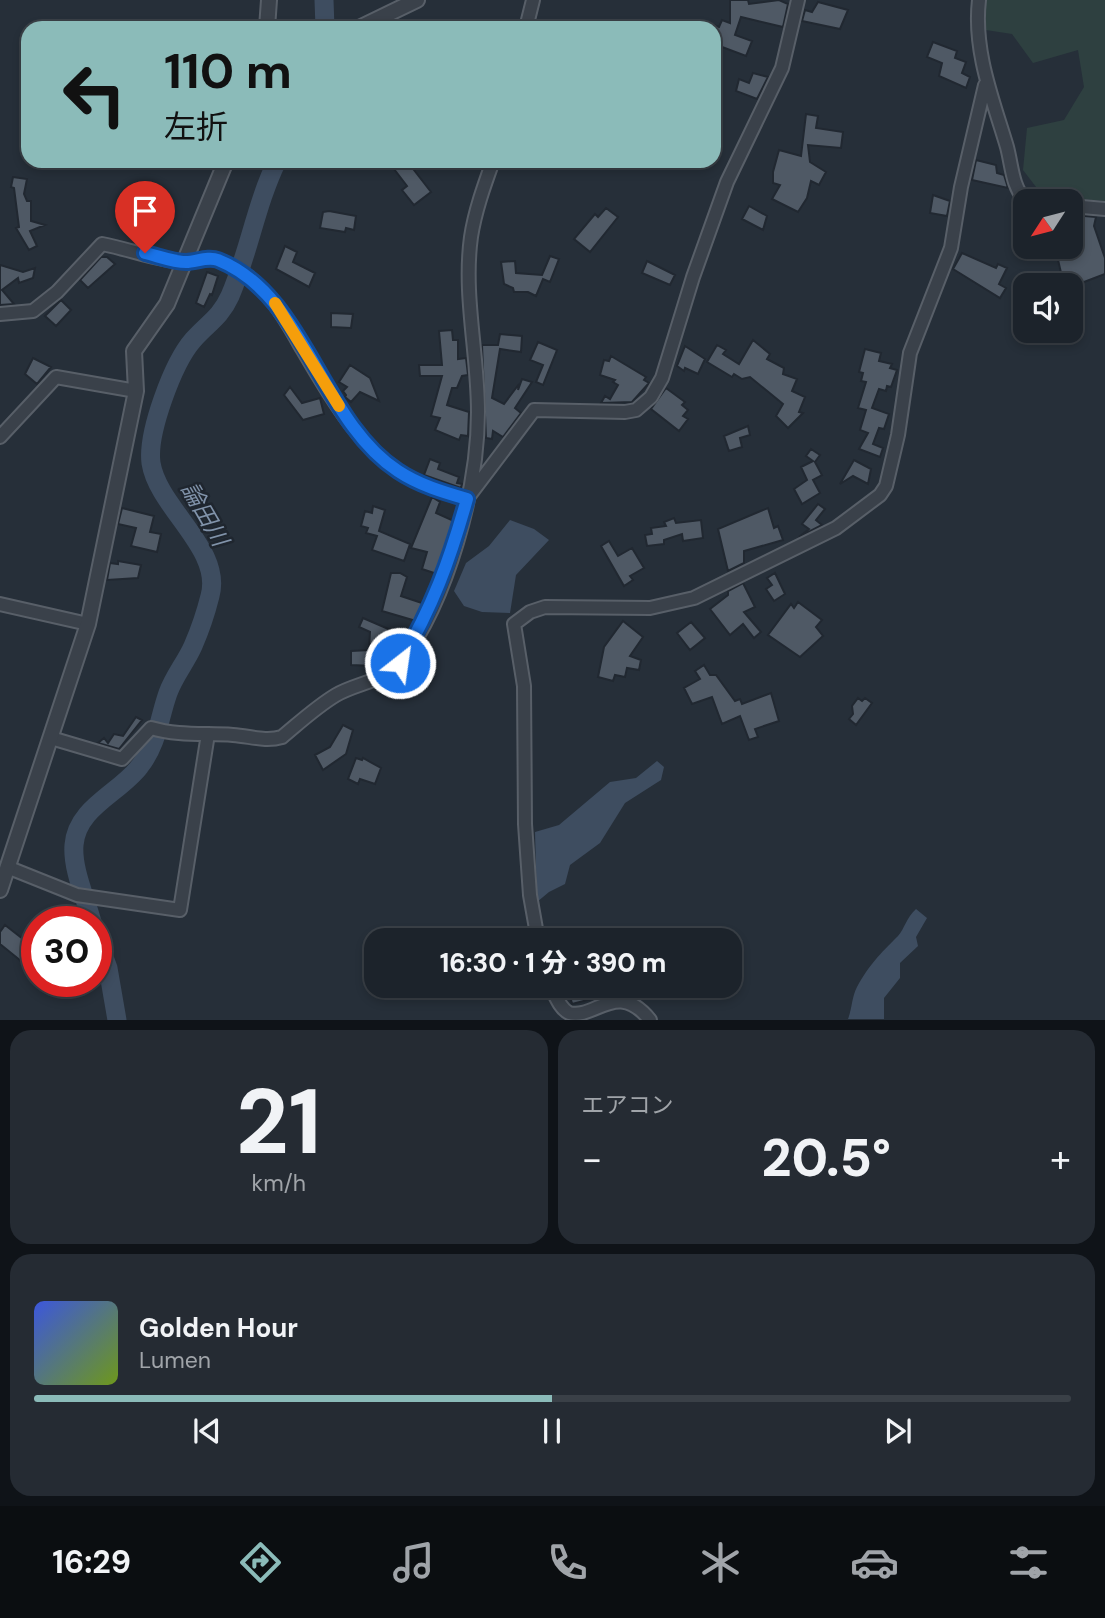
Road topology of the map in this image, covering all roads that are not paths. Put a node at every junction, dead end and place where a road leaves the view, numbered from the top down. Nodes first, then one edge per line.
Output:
1 (269, 0) edge
2 (417, 0) edge
3 (533, 0) edge
4 (798, 0) edge
5 (979, 0) edge
6 (271, 21) edge
7 (374, 21) edge
8 (528, 21) edge
9 (985, 85) junction
10 (223, 168) edge
11 (491, 168) edge
12 (1016, 189) edge
13 (1083, 207) edge
14 (1105, 208) edge
15 (185, 262) junction
16 (0, 314) edge
17 (136, 391) junction
18 (0, 437) edge
19 (467, 499) junction
20 (0, 604) edge
21 (88, 624) junction
22 (208, 734) junction
23 (51, 738) junction
24 (7, 867) junction
25 (0, 890) edge
26 (536, 928) edge
27 (558, 998) edge
28 (650, 1020) edge

1 - 6 street
2 - 7 street
3 - 8 street
4 - 19 street
5 - 9 street
9 - 12 street
9 - 26 street
10 - 15 street
11 - 19 street
13 - 14 street
15 - 16 street
15 - 17 street
15 - 19 street
17 - 18 street
17 - 21 street
19 - 22 street
20 - 21 street
21 - 23 street
22 - 23 street
22 - 24 street
23 - 24 street
24 - 25 street
27 - 28 street

